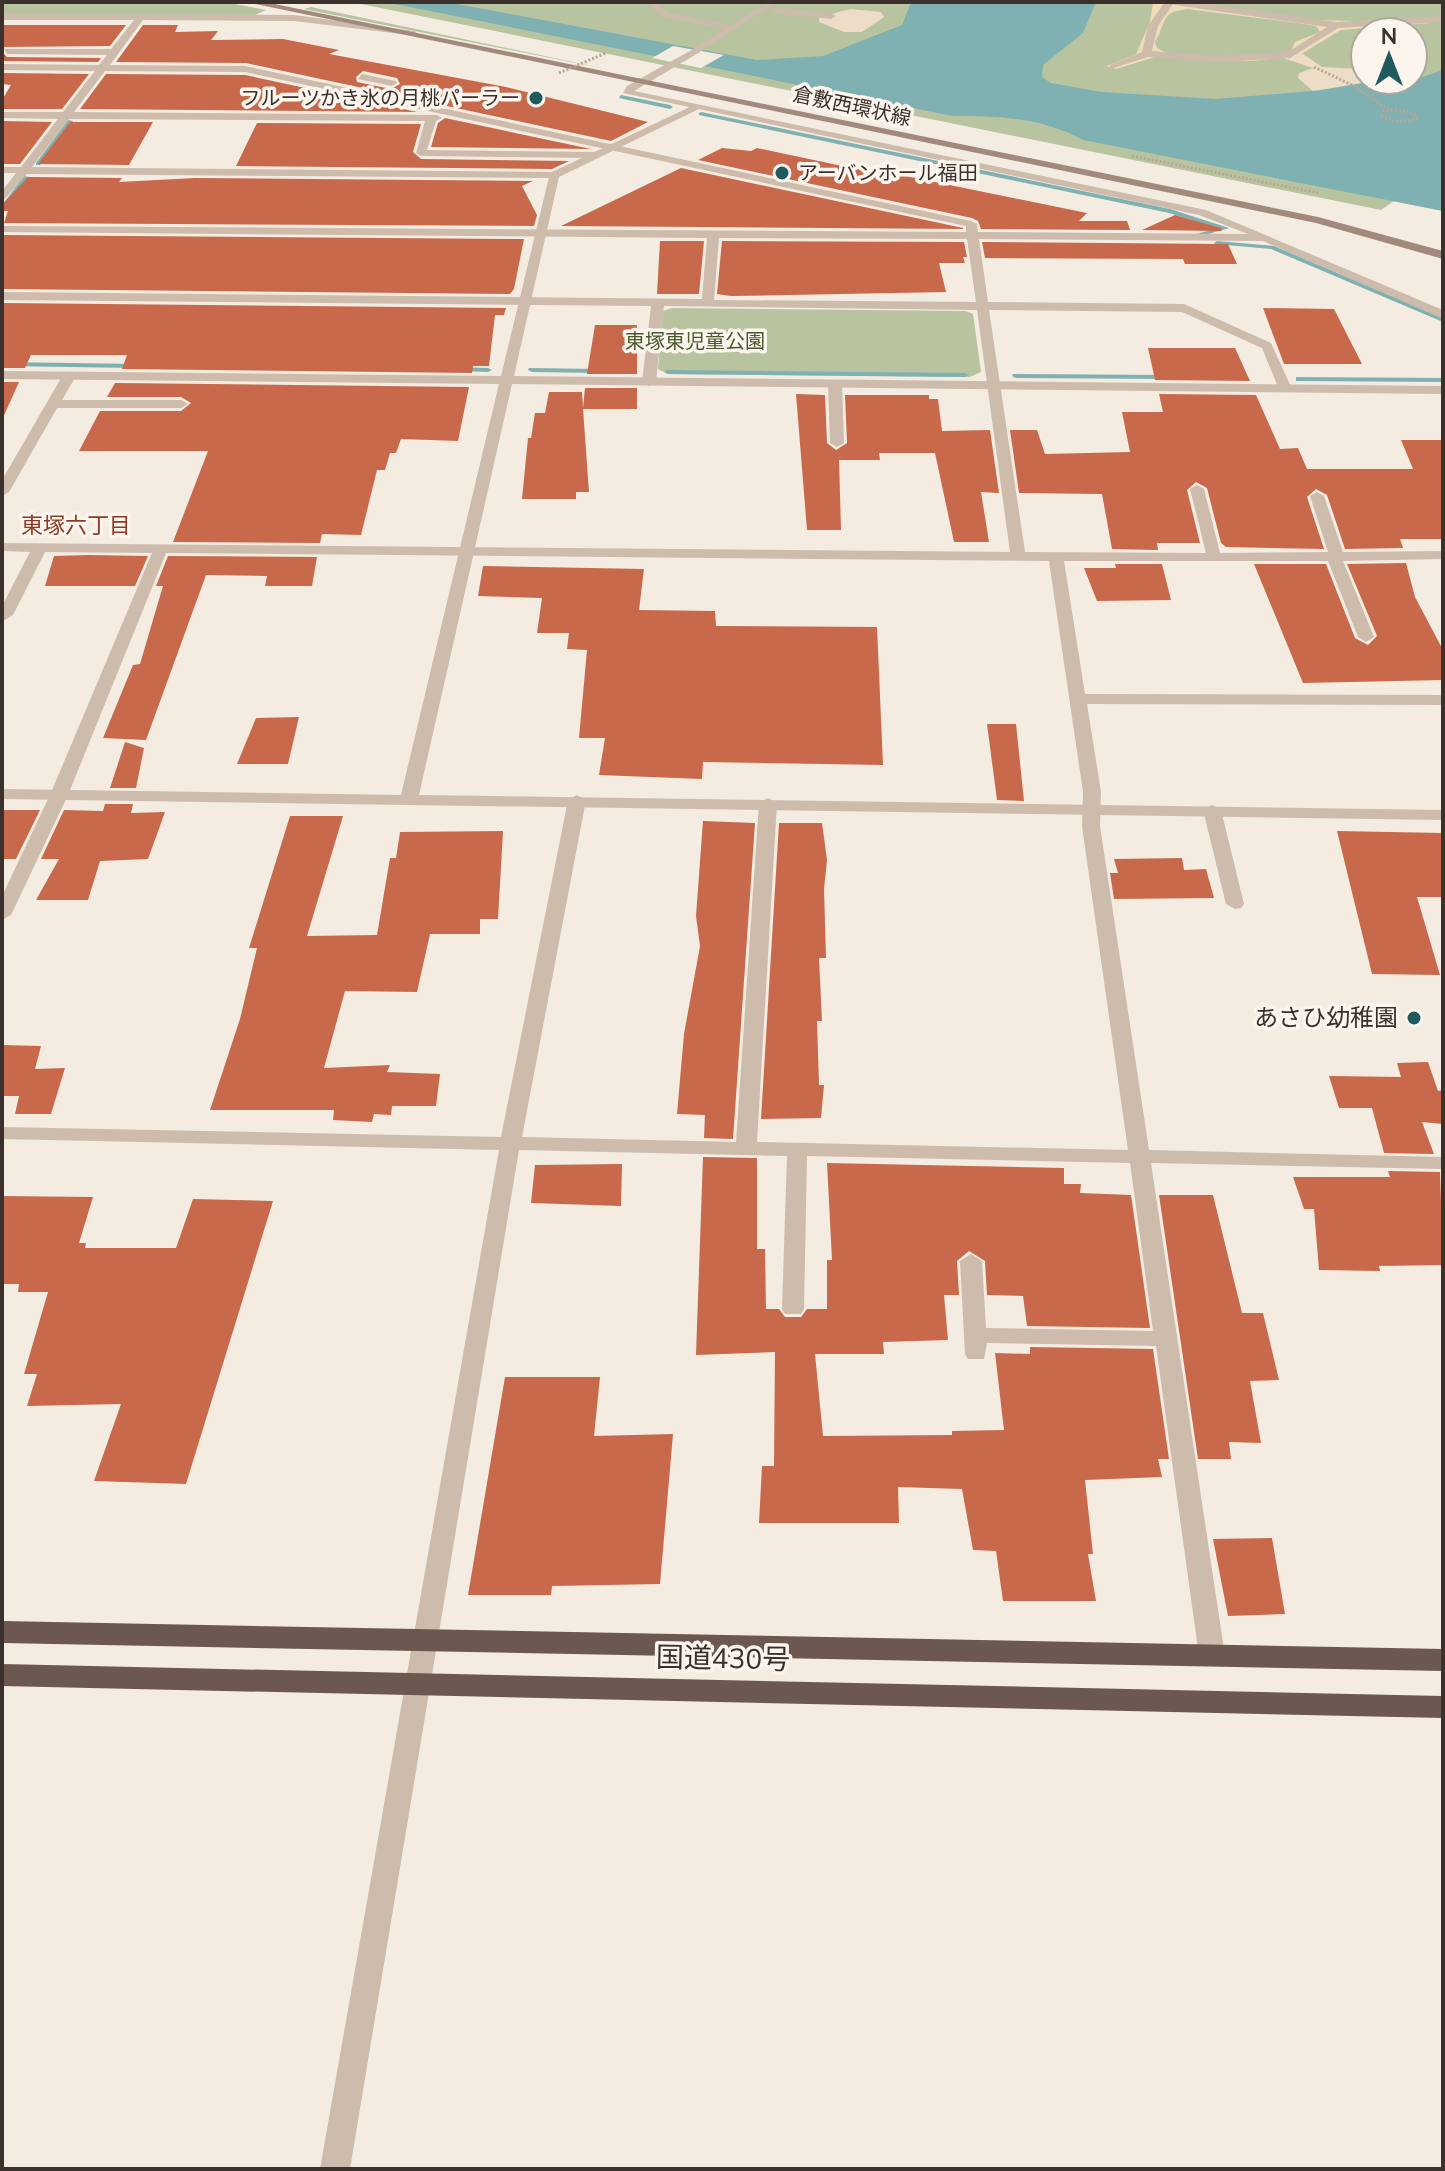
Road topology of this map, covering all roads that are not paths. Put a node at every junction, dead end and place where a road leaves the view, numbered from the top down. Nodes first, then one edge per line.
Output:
1 (251, 2) edge
2 (261, 2) edge
3 (307, 2) edge
4 (651, 2) edge
5 (1172, 2) edge
6 (293, 6) edge
7 (774, 6) edge
8 (274, 12) junction
9 (831, 16) dead end
10 (2, 17) edge
11 (141, 17) junction
12 (1443, 19) edge
13 (1336, 25) junction
14 (734, 28) junction
15 (415, 34) junction
16 (697, 50) joint
17 (7, 51) dead end
18 (114, 52) junction
19 (1147, 54) junction
20 (2, 67) edge
21 (1114, 67) dead end
22 (102, 68) junction
23 (657, 73) junction
24 (642, 81) junction
25 (392, 83) dead end
26 (339, 89) junction
27 (696, 108) junction
28 (2, 115) edge
29 (460, 115) junction
30 (66, 116) junction
31 (431, 119) junction
32 (611, 147) junction
33 (596, 155) junction
34 (2, 170) edge
35 (23, 170) junction
36 (554, 175) junction
37 (2, 199) edge
38 (1359, 218) dead end
39 (2, 229) edge
40 (541, 234) junction
41 (713, 235) junction
42 (975, 236) junction
43 (1265, 238) junction
44 (1443, 255) edge
45 (2, 296) edge
46 (526, 301) junction
47 (658, 303) junction
48 (708, 303) junction
49 (984, 306) junction
50 (1443, 314) edge
51 (2, 375) edge
52 (69, 376) junction
53 (508, 380) junction
54 (649, 382) junction
55 (835, 384) junction
56 (993, 386) junction
57 (1285, 389) junction
58 (1443, 390) edge
59 (53, 404) junction
60 (181, 404) dead end
61 (837, 443) dead end
62 (1197, 489) dead end
63 (2, 492) edge
64 (1317, 496) dead end
65 (2, 547) edge
66 (40, 547) junction
67 (161, 548) junction
68 (465, 551) junction
69 (1443, 555) edge
70 (1056, 556) junction
71 (1336, 556) junction
72 (1018, 557) junction
73 (1214, 558) junction
74 (5, 615) dead end
75 (1366, 637) dead end
76 (1077, 699) junction
77 (1443, 700) edge
78 (2, 794) edge
79 (59, 795) junction
80 (409, 799) junction
81 (577, 800) junction
82 (768, 803) junction
83 (1092, 808) junction
84 (1212, 810) junction
85 (1443, 815) edge
86 (1235, 904) dead end
87 (2, 915) edge
88 (2, 1133) edge
89 (510, 1144) junction
90 (746, 1149) junction
91 (797, 1150) junction
92 (1138, 1157) junction
93 (1443, 1163) edge
94 (971, 1261) dead end
95 (793, 1309) dead end
96 (1165, 1339) junction
97 (2, 1632) edge
98 (423, 1641) junction
99 (1212, 1656) junction
100 (1443, 1660) edge
101 (2, 1675) edge
102 (418, 1684) junction
103 (1443, 1707) edge
104 (335, 2169) edge

1 - 8 main road, 倉敷西環状線
2 - 8 main road
3 - 23 main road, 倉敷西環状線
4 - 14 lane
5 - 13 street
5 - 19 street
6 - 8 main road, 倉敷西環状線
6 - 15 main road, 倉敷西環状線
7 - 9 street
7 - 14 lane
8 - 11 street
8 - 15 street
10 - 11 street
11 - 18 street
12 - 13 street
13 - 19 street
14 - 16 lane
15 - 24 main road, 倉敷西環状線
16 - 23 street
17 - 18 street
18 - 22 street
19 - 21 street
20 - 22 street
22 - 26 street
22 - 30 street
23 - 24 street
23 - 38 main road, 倉敷西環状線
24 - 27 street
24 - 44 main road, 倉敷西環状線
25 - 26 street
26 - 29 street
27 - 32 street
27 - 43 street
28 - 30 street
29 - 31 street
29 - 32 street
30 - 31 street
30 - 35 street
31 - 33 street
32 - 33 street
32 - 42 street
33 - 36 street
34 - 35 street
35 - 36 street
35 - 37 street
36 - 40 street
39 - 40 street
40 - 41 street
40 - 46 street
41 - 42 street
41 - 48 street
42 - 43 street
42 - 49 street
43 - 50 street
45 - 46 street
46 - 47 street
46 - 53 street
47 - 48 street
47 - 54 street
48 - 49 street
49 - 56 street
49 - 57 street
51 - 52 street
52 - 53 street
52 - 59 street
53 - 54 street
53 - 68 street
54 - 55 street
55 - 56 street
55 - 61 street
56 - 57 street
56 - 72 street
57 - 58 street
59 - 60 street
59 - 63 street
62 - 73 street
64 - 71 street
65 - 66 street
66 - 67 street
66 - 74 street
67 - 68 street
67 - 79 street
68 - 72 street
68 - 80 street
69 - 71 street
70 - 72 street
70 - 73 street
70 - 76 street
71 - 73 street
71 - 75 street
76 - 77 street
76 - 83 street
78 - 79 street
79 - 80 street
79 - 87 street
80 - 81 street
81 - 82 street
81 - 89 street
82 - 83 street
82 - 90 street
83 - 84 street
83 - 92 street
84 - 85 street
84 - 86 street
88 - 89 street
89 - 90 street
89 - 98 street
90 - 91 street
91 - 92 street
91 - 95 street
92 - 93 street
92 - 96 street
94 - 96 street
96 - 99 street
97 - 98 highway, 国道430号
98 - 99 highway, 国道430号
98 - 102 street
99 - 100 highway, 国道430号
101 - 102 highway, 国道430号
102 - 103 highway, 国道430号
102 - 104 street

